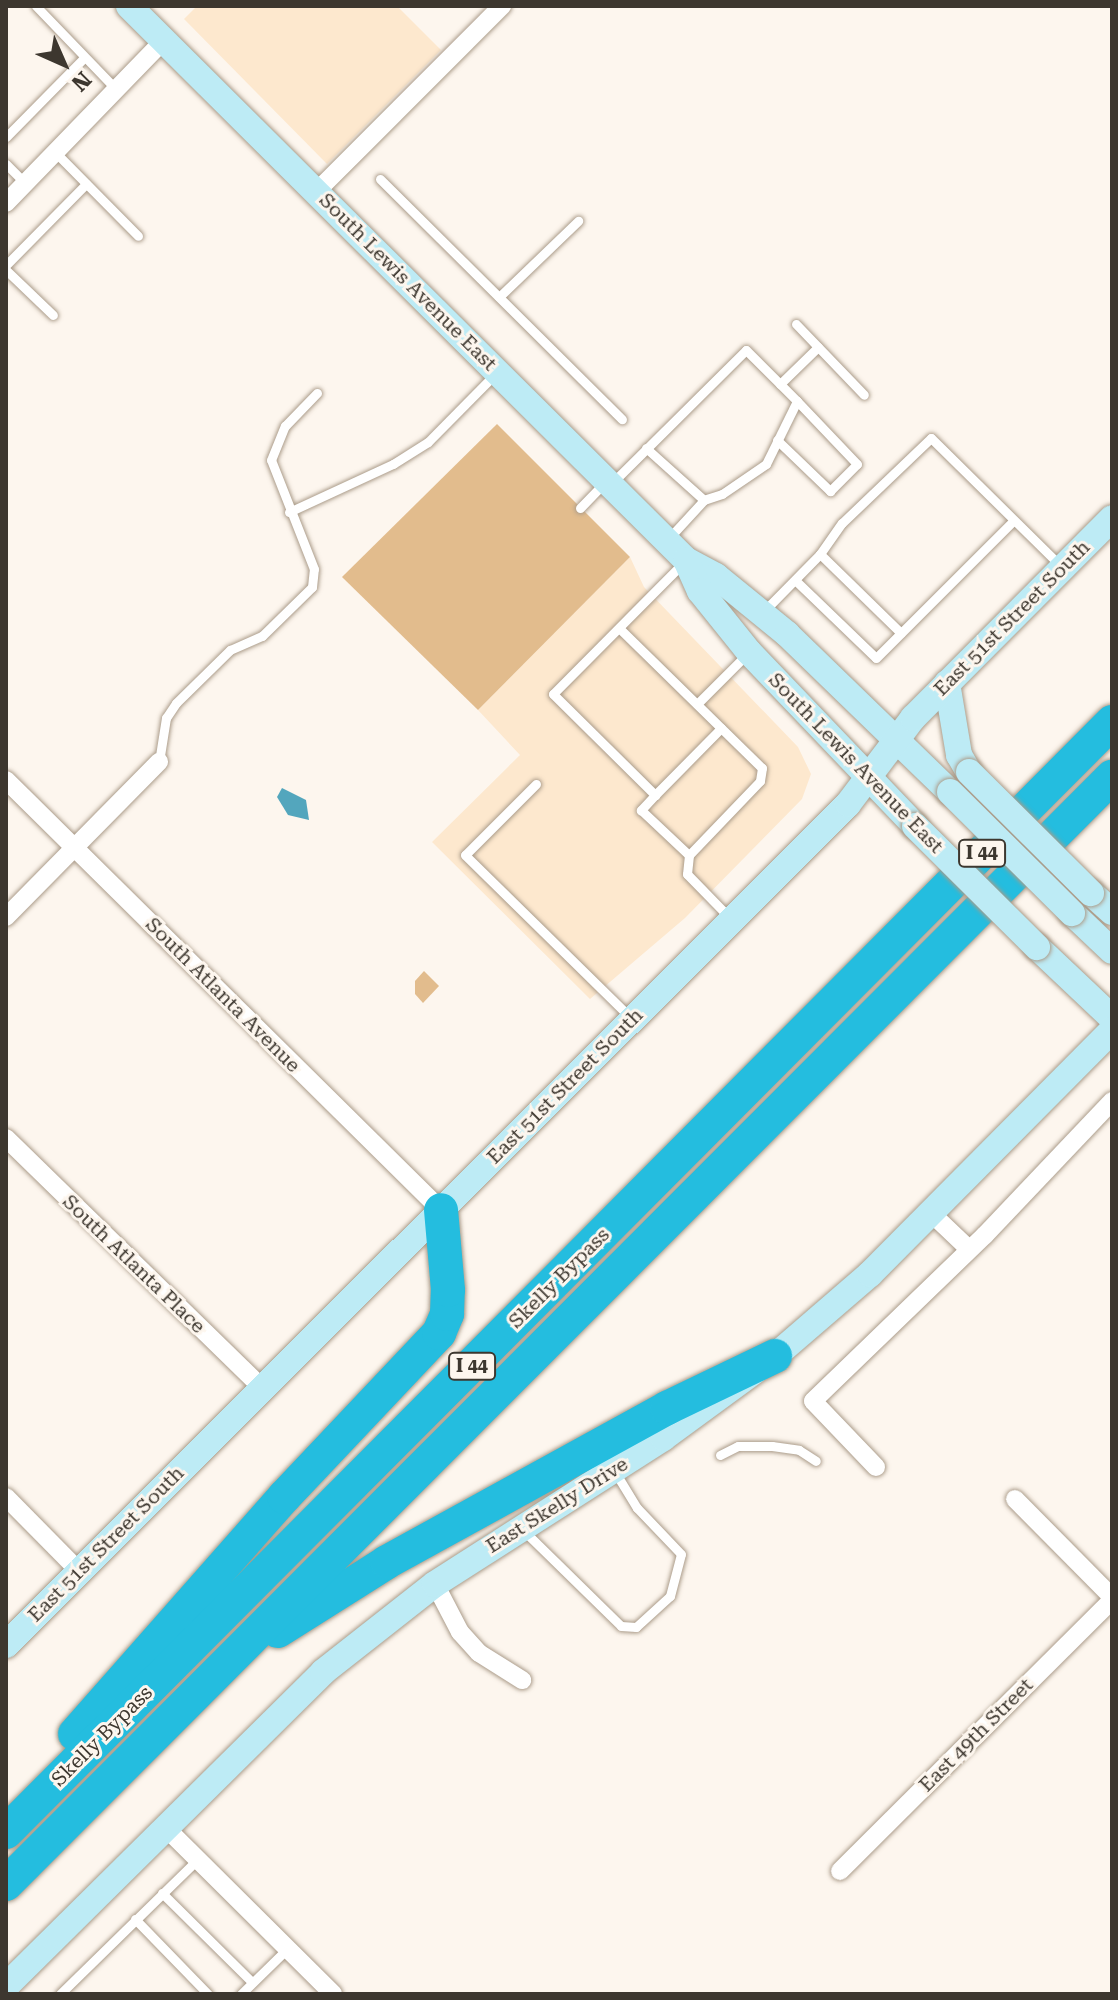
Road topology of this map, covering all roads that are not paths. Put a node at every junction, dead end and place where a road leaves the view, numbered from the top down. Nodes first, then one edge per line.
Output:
1 (36, 6) edge
2 (129, 6) edge
3 (502, 6) edge
4 (163, 41) junction
5 (84, 58) junction
6 (116, 89) junction
7 (6, 137) edge
8 (55, 152) junction
9 (6, 164) edge
10 (380, 179) dead end
11 (25, 183) junction
12 (86, 184) junction
13 (317, 191) junction
14 (6, 203) edge
15 (578, 221) dead end
16 (138, 236) dead end
17 (6, 267) edge
18 (499, 297) junction
19 (53, 315) dead end
20 (796, 324) dead end
21 (818, 347) junction
22 (498, 372) junction
23 (780, 384) junction
24 (317, 393) dead end
25 (864, 395) dead end
26 (797, 401) junction
27 (622, 419) dead end
28 (777, 440) junction
29 (646, 448) junction
30 (609, 482) junction
31 (704, 500) junction
32 (580, 508) dead end
33 (289, 512) junction
34 (1112, 518) edge
35 (1013, 521) junction
36 (667, 541) junction
37 (820, 554) junction
38 (686, 560) junction
39 (1062, 568) junction
40 (795, 580) junction
41 (713, 606) junction
42 (762, 614) junction
43 (619, 628) junction
44 (901, 633) junction
45 (749, 652) junction
46 (947, 683) junction
47 (697, 704) junction
48 (1112, 722) edge
49 (721, 728) junction
50 (898, 738) junction
51 (159, 762) joint
52 (1112, 777) edge
53 (869, 778) junction
54 (6, 780) edge
55 (536, 784) dead end
56 (655, 795) junction
57 (74, 848) junction
58 (689, 855) junction
59 (1112, 912) edge
60 (6, 917) edge
61 (732, 920) junction
62 (1112, 951) edge
63 (1112, 1018) edge
64 (632, 1019) junction
65 (1112, 1030) edge
66 (1112, 1101) edge
67 (6, 1138) edge
68 (441, 1210) junction
69 (930, 1212) junction
70 (969, 1249) junction
71 (775, 1356) junction
72 (263, 1389) junction
73 (720, 1455) dead end
74 (816, 1461) dead end
75 (876, 1467) dead end
76 (613, 1469) junction
77 (6, 1497) edge
78 (1015, 1499) dead end
79 (520, 1527) junction
80 (78, 1570) junction
81 (435, 1584) junction
82 (1112, 1599) edge
83 (6, 1645) edge
84 (227, 1663) junction
85 (522, 1680) dead end
86 (6, 1812) edge
87 (165, 1827) junction
88 (6, 1832) edge
89 (197, 1860) junction
90 (840, 1871) dead end
91 (6, 1884) edge
92 (162, 1893) junction
93 (135, 1919) junction
94 (287, 1949) junction
95 (252, 1982) junction
96 (6, 1986) edge
97 (60, 1994) edge
98 (208, 1994) edge
99 (241, 1994) edge
100 (333, 1994) edge

1 - 5 lane
2 - 4 main road, South Lewis Avenue East
3 - 13 street
4 - 6 street
4 - 13 main road, South Lewis Avenue East
5 - 6 lane
5 - 7 lane
6 - 8 street
8 - 11 street
8 - 12 lane
9 - 11 lane
10 - 18 lane
11 - 14 street
12 - 16 lane
12 - 17 lane
13 - 22 main road, South Lewis Avenue East
15 - 18 lane
17 - 19 lane
18 - 27 lane
20 - 21 lane
21 - 23 lane
21 - 25 lane
22 - 30 main road, South Lewis Avenue East
22 - 33 lane
23 - 26 lane
23 - 29 lane
24 - 33 lane
26 - 28 lane
26 - 28 lane
28 - 31 lane
29 - 30 lane
29 - 31 lane
30 - 32 lane
30 - 36 main road, South Lewis Avenue East
31 - 36 lane
33 - 51 lane
34 - 39 main road, East 51st Street South
35 - 37 lane
35 - 39 lane
35 - 44 lane
36 - 38 main road, South Lewis Avenue East
37 - 40 lane
37 - 44 lane
38 - 41 main road, South Lewis Avenue East
38 - 42 main road, South Lewis Avenue East
38 - 43 lane
39 - 46 main road, East 51st Street South
40 - 42 lane
40 - 44 lane
41 - 42 main road
41 - 45 main road, South Lewis Avenue East
42 - 50 main road, South Lewis Avenue East
43 - 47 lane
43 - 56 lane
45 - 47 lane
45 - 53 main road, South Lewis Avenue East
46 - 50 main road, East 51st Street South
46 - 59 main road, bridge
47 - 49 lane
48 - 88 highway, Skelly Bypass / I 44
49 - 56 lane
49 - 58 lane
50 - 53 main road, East 51st Street South
50 - 62 main road, South Lewis Avenue East, bridge
51 - 57 street
52 - 84 highway, Skelly Bypass / I 44
53 - 61 main road, East 51st Street South
53 - 63 main road, South Lewis Avenue East, bridge
54 - 57 street, South Atlanta Avenue
55 - 64 lane
56 - 58 lane
57 - 60 street
57 - 68 street, South Atlanta Avenue
58 - 61 lane
61 - 64 main road, East 51st Street South
64 - 68 main road, East 51st Street South
65 - 69 main road, East Skelly Drive
66 - 70 street
67 - 72 street, South Atlanta Place
68 - 72 main road, East 51st Street South
68 - 86 highway
69 - 70 street
69 - 71 main road, East Skelly Drive
70 - 75 street
71 - 76 main road, East Skelly Drive
71 - 84 highway
72 - 80 main road, East 51st Street South
73 - 74 lane
76 - 79 main road, East Skelly Drive
76 - 79 lane
77 - 80 street
78 - 82 street, East 49th Street
79 - 81 main road, East Skelly Drive
80 - 83 main road, East 51st Street South
81 - 85 street
81 - 87 main road, East Skelly Drive
82 - 90 street, East 49th Street
84 - 91 highway, Skelly Bypass / I 44
87 - 89 street
87 - 96 main road, East Skelly Drive
89 - 92 lane
89 - 94 street
92 - 93 lane
92 - 95 lane
93 - 97 lane
93 - 98 lane
94 - 95 lane
94 - 100 street
95 - 99 lane

